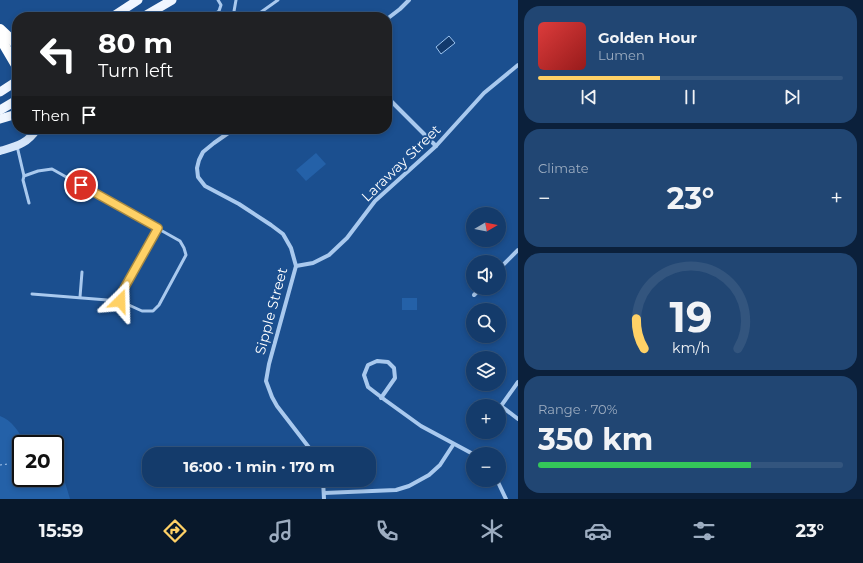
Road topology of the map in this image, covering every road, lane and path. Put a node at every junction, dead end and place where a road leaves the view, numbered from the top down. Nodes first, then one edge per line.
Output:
1 (138, 0) edge
2 (172, 0) edge
3 (218, 0) edge
4 (236, 0) edge
5 (278, 0) edge
6 (409, 0) edge
7 (120, 12) edge
8 (152, 12) edge
9 (218, 12) edge
10 (234, 12) edge
11 (261, 12) edge
12 (392, 16) edge
13 (0, 29) edge
14 (0, 38) edge
15 (12, 40) edge
16 (12, 58) edge
17 (518, 65) edge
18 (12, 84) edge
19 (0, 92) edge
20 (392, 102) edge
21 (12, 103) edge
22 (0, 110) edge
23 (12, 115) edge
24 (0, 119) edge
25 (34, 134) edge
26 (227, 134) edge
27 (17, 146) junction
28 (436, 146) junction
29 (0, 151) edge
30 (24, 176) junction
31 (29, 203) dead end
32 (158, 228) junction
33 (518, 250) edge
34 (506, 262) edge
35 (296, 266) junction
36 (82, 272) dead end
37 (32, 294) dead end
38 (80, 298) junction
39 (117, 301) junction
40 (518, 382) edge
41 (381, 398) junction
42 (518, 419) edge
43 (453, 445) junction
44 (309, 447) edge
45 (466, 451) edge
46 (8, 464) dead end
47 (0, 465) edge
48 (324, 487) edge
49 (500, 487) edge
50 (324, 493) junction
51 (324, 499) edge
52 (506, 499) edge

1 - 7 main road
2 - 8 main road
3 - 9 lane
4 - 10 lane
5 - 11 lane
6 - 12 street
13 - 15 highway
14 - 16 highway
17 - 28 street, Laraway Street
18 - 19 main road
20 - 28 street
21 - 22 main road
23 - 24 main road
25 - 27 street
26 - 35 street, Sipple Street
27 - 29 street
27 - 30 lane
28 - 35 street, Laraway Street
30 - 31 lane
30 - 32 lane
32 - 39 lane
32 - 39 lane
33 - 34 street
35 - 44 street, Sipple Street
36 - 38 lane
37 - 38 lane
38 - 39 lane
40 - 42 street
41 - 41 street
41 - 43 street
43 - 45 street
43 - 50 street
46 - 47 path
48 - 50 street
49 - 52 street
50 - 51 street

